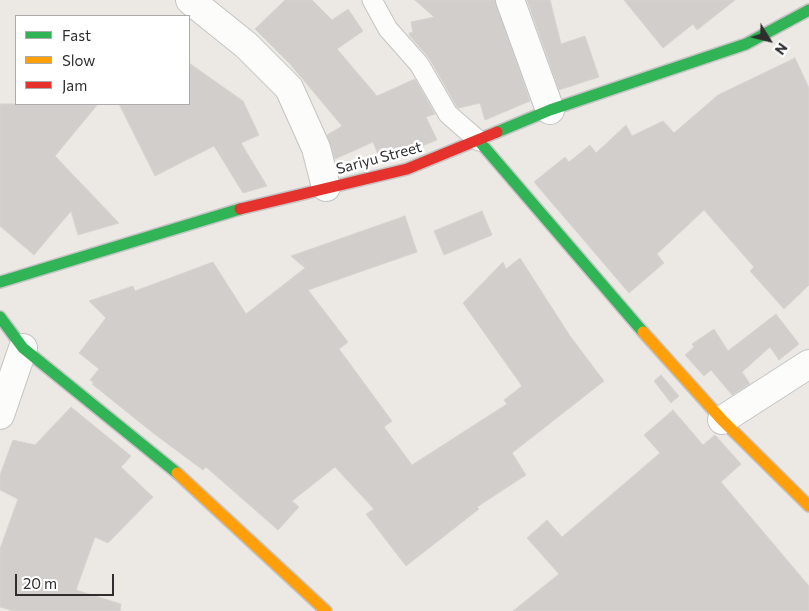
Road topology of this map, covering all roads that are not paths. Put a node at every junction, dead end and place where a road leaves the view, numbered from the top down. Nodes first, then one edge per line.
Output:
1 (190, 0) edge
2 (372, 0) edge
3 (510, 0) edge
4 (809, 10) edge
5 (550, 110) junction
6 (479, 141) junction
7 (326, 187) junction
8 (0, 282) edge
9 (0, 317) edge
10 (23, 348) junction
11 (809, 364) edge
12 (0, 416) edge
13 (722, 420) junction
14 (809, 506) edge
15 (326, 611) edge

1 - 7 street
2 - 6 lane
3 - 5 street
4 - 5 street, Sariyu Street
5 - 6 street, Sariyu Street
6 - 7 street, Sariyu Street
6 - 13 street
7 - 8 street, Sariyu Street
9 - 10 street
10 - 12 street
10 - 15 street
11 - 13 street
13 - 14 street

